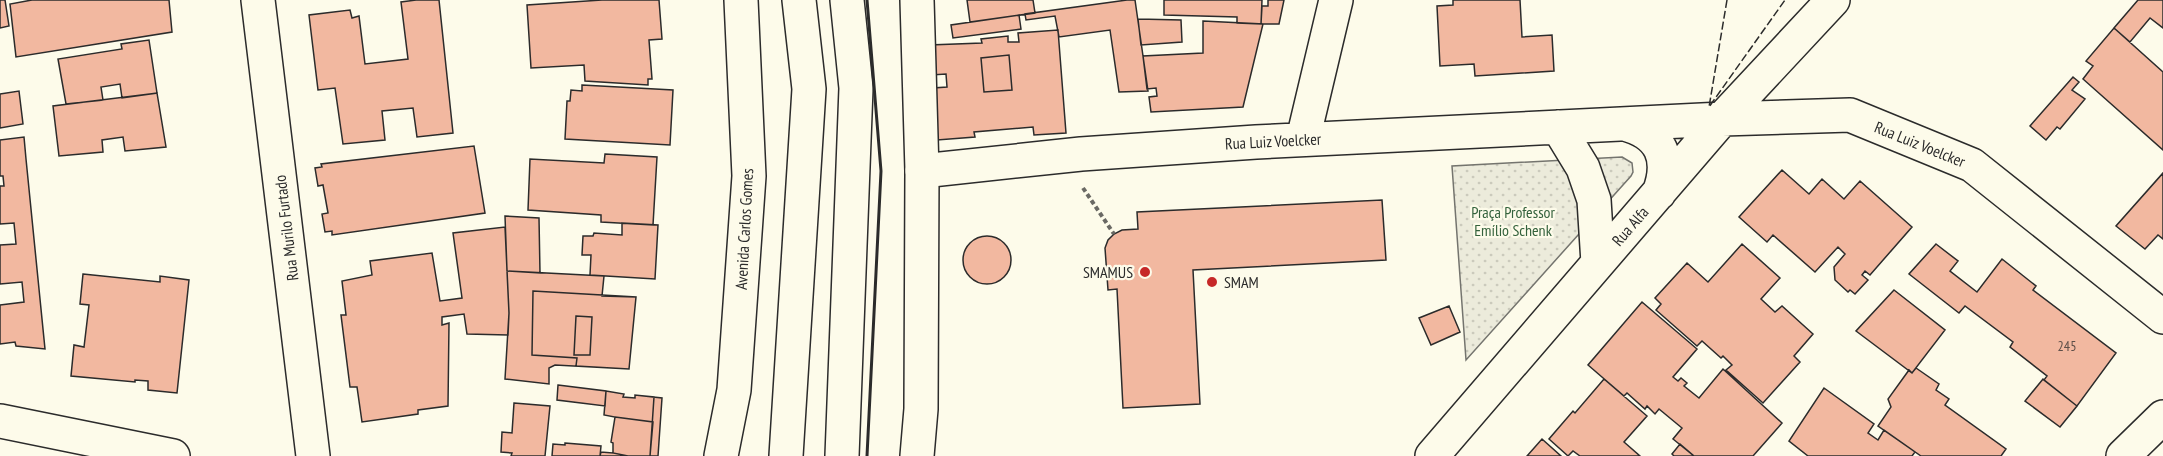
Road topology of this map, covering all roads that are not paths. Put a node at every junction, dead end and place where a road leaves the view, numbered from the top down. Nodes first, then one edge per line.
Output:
1 (258, 0) edge
2 (741, 0) edge
3 (799, 0) edge
4 (809, 0) edge
5 (847, 0) edge
6 (917, 0) edge
7 (1336, 0) edge
8 (1833, 0) edge
9 (1722, 119) junction
10 (1625, 124) junction
11 (1558, 127) junction
12 (1303, 140) junction
13 (922, 171) junction
14 (1659, 193) junction
15 (1598, 263) junction
16 (2163, 317) edge
17 (2163, 417) edge
18 (0, 422) edge
19 (173, 456) edge
20 (313, 456) edge
21 (721, 456) edge
22 (786, 456) edge
23 (798, 456) edge
24 (842, 456) edge
25 (917, 456) edge
26 (1432, 456) edge
27 (2123, 456) edge

1 - 20 street, Rua Murilo Furtado
2 - 21 street, Avenida Carlos Gomes
3 - 22 street
4 - 23 street
5 - 24 street
6 - 13 street
7 - 12 street
8 - 9 street, Rua Alfa
9 - 10 street, Rua Luiz Voelcker
9 - 14 street, Rua Alfa
9 - 16 street, Rua Luiz Voelcker
10 - 11 street, Rua Luiz Voelcker
10 - 14 street, Rua Luiz Voelcker
11 - 12 street, Rua Luiz Voelcker
11 - 15 street
12 - 13 street, Rua Luiz Voelcker
13 - 25 street
14 - 15 street, Rua Alfa
15 - 26 street, Rua Alfa
17 - 27 street
18 - 19 street

